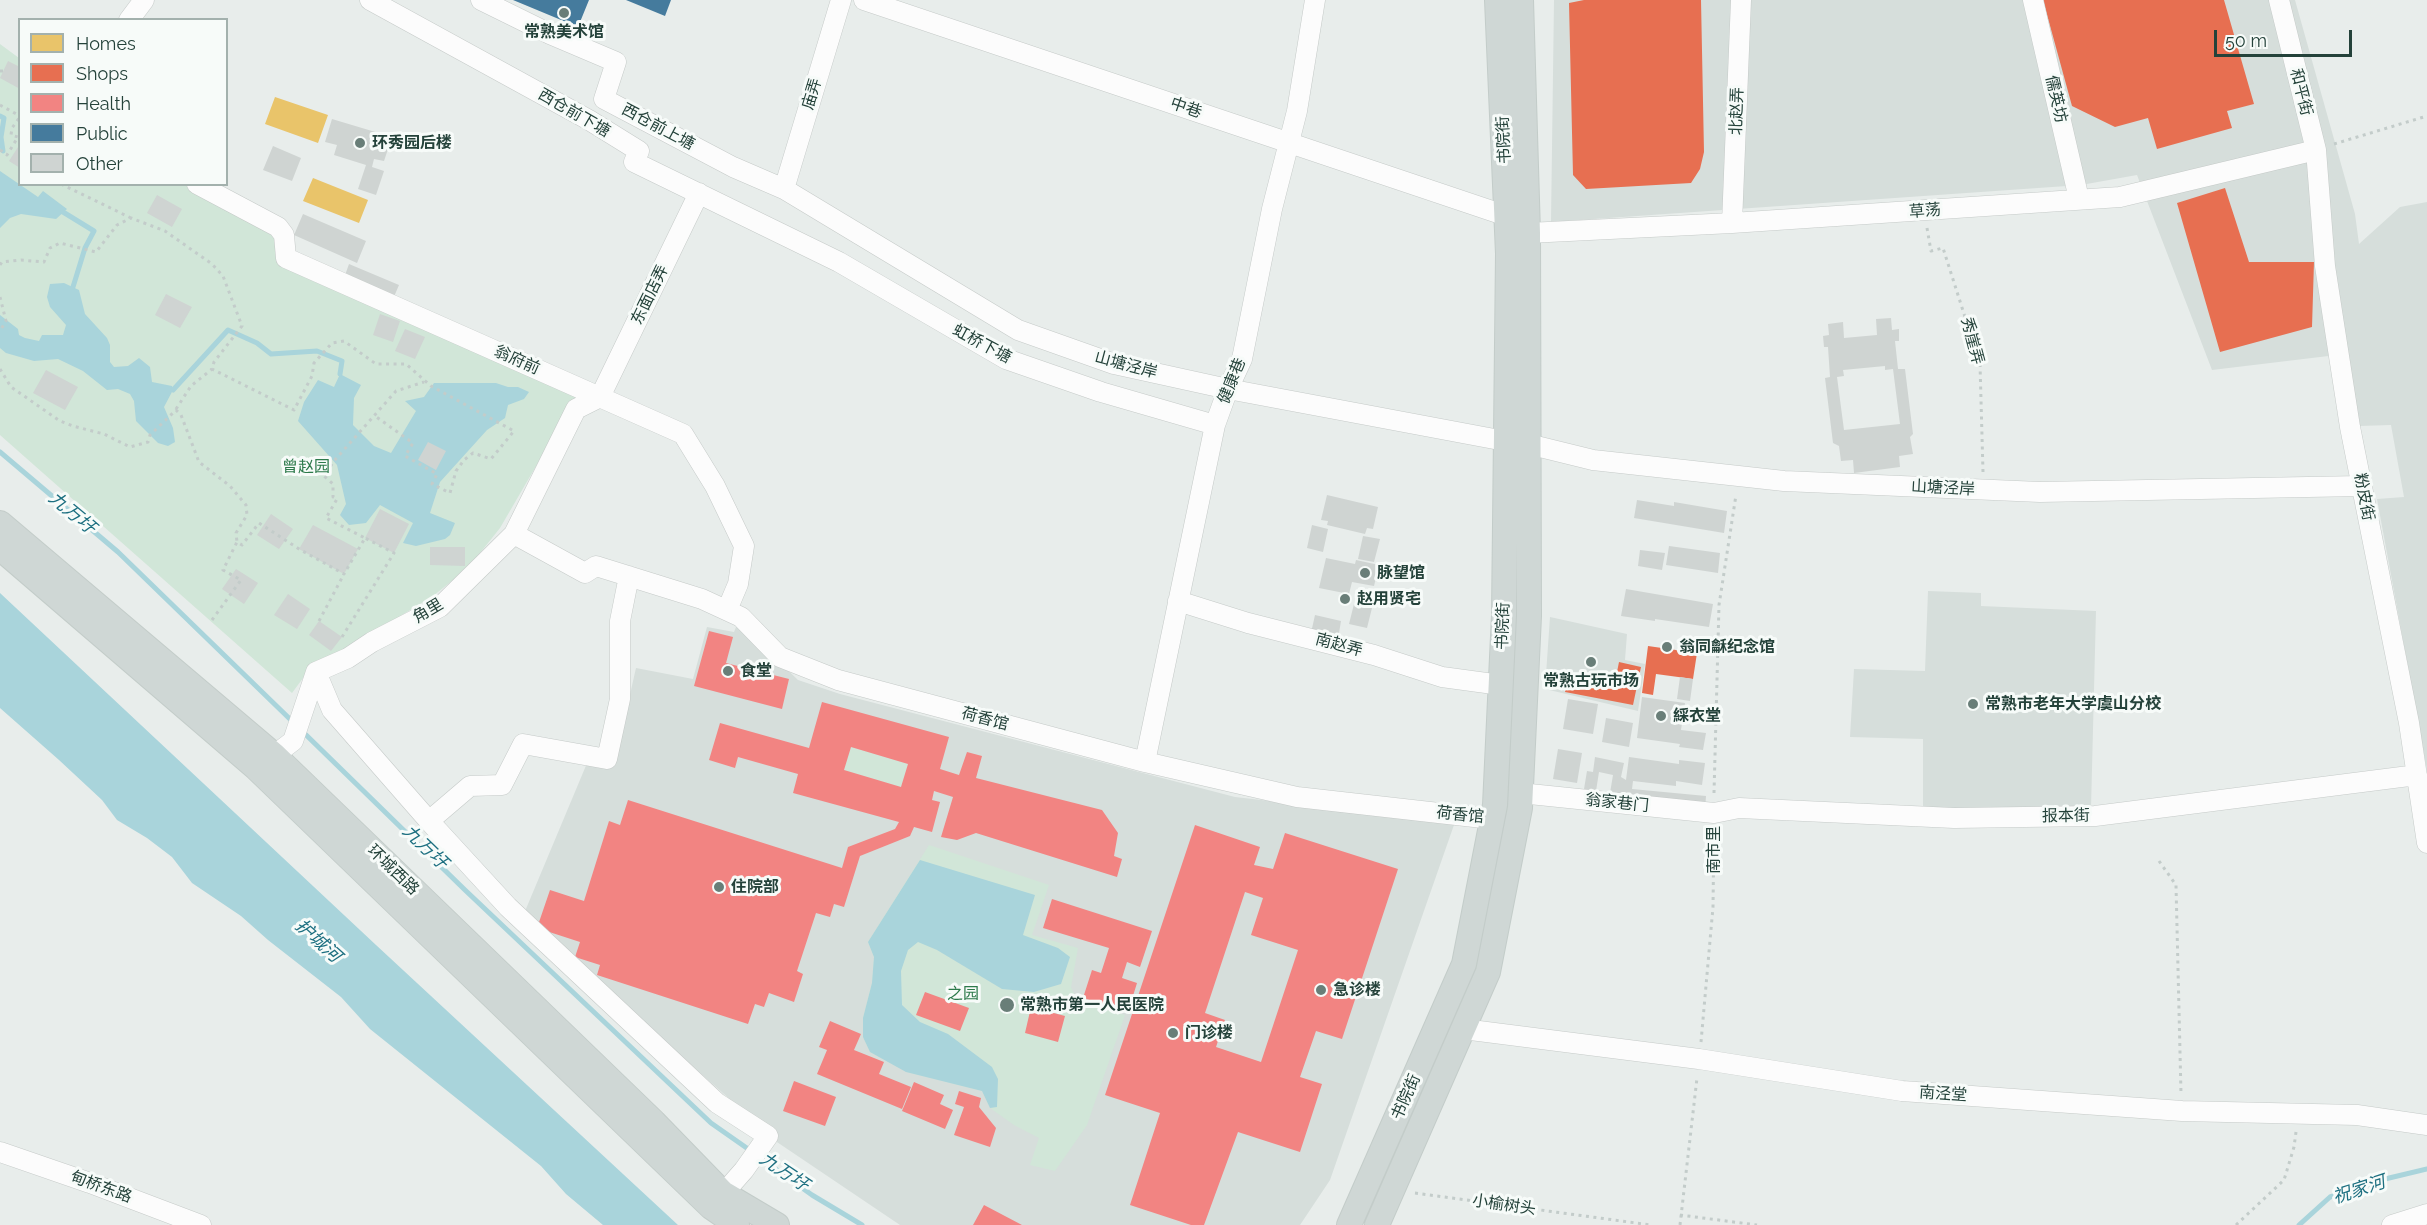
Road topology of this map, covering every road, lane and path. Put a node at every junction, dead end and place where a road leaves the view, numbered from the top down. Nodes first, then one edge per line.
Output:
1 (144, 0) edge
2 (370, 0) edge
3 (481, 0) edge
4 (841, 0) edge
5 (864, 0) edge
6 (1315, 0) edge
7 (1497, 0) edge
8 (1521, 0) edge
9 (1741, 0) edge
10 (2033, 0) edge
11 (2279, 0) edge
12 (130, 18) edge
13 (604, 99) junction
14 (0, 105) edge
15 (18, 115) edge
16 (2427, 116) edge
17 (18, 119) edge
18 (589, 120) junction
19 (18, 137) edge
20 (18, 138) edge
21 (1289, 142) junction
22 (2316, 150) junction
23 (1, 151) edge
24 (65, 186) edge
25 (201, 186) edge
26 (784, 189) junction
27 (699, 193) junction
28 (2079, 199) junction
29 (1924, 211) junction
30 (1507, 216) junction
31 (131, 218) junction
32 (1732, 223) junction
33 (766, 225) joint
34 (1528, 233) junction
35 (0, 265) edge
36 (0, 297) edge
37 (0, 331) edge
38 (0, 369) edge
39 (212, 369) junction
40 (424, 382) junction
41 (1228, 389) junction
42 (600, 397) junction
43 (176, 410) junction
44 (375, 416) junction
45 (1215, 425) junction
46 (1505, 441) junction
47 (1528, 444) junction
48 (1739, 476) junction
49 (2361, 486) junction
50 (1984, 490) junction
51 (0, 523) edge
52 (514, 534) junction
53 (365, 538) junction
54 (237, 542) junction
55 (0, 548) edge
56 (344, 574) junction
57 (629, 576) junction
58 (1178, 601) junction
59 (726, 610) junction
60 (212, 620) dead end
61 (320, 621) dead end
62 (342, 637) dead end
63 (316, 672) junction
64 (1501, 684) junction
65 (274, 755) junction
66 (1145, 762) junction
67 (2417, 775) junction
68 (1520, 793) junction
69 (1714, 813) junction
70 (1492, 819) junction
71 (429, 821) junction
72 (2427, 843) edge
73 (2159, 861) dead end
74 (1463, 1029) junction
75 (1699, 1059) junction
76 (2182, 1111) junction
77 (2298, 1114) junction
78 (2427, 1125) edge
79 (0, 1152) edge
80 (1392, 1190) junction
81 (717, 1200) junction
82 (2427, 1214) edge
83 (1680, 1215) junction
84 (201, 1225) edge
85 (737, 1225) edge
86 (777, 1225) edge
87 (1350, 1225) edge
88 (1377, 1225) edge
89 (1651, 1225) edge
90 (1680, 1225) edge
91 (1757, 1225) edge
92 (2236, 1225) edge
93 (2392, 1225) edge

1 - 12 street
2 - 18 street, 西仓前下塘
3 - 13 street, 西仓前上塘
4 - 26 street, 庙弄
5 - 21 street, 中巷
6 - 21 street, 健康巷
7 - 30 main road, 书院街
8 - 34 main road, 书院街
9 - 32 street, 北赵弄
10 - 28 street, 儒英坊
11 - 22 street, 和平街
13 - 18 street
13 - 26 street, 西仓前上塘
14 - 15 path
16 - 22 path
17 - 19 path
18 - 27 street, 西仓前下塘
20 - 23 path
21 - 30 street, 中巷
21 - 41 street, 健康巷
22 - 28 street, 草荡
22 - 49 street, 粉皮街
24 - 31 path
25 - 42 street, 翁府前
26 - 41 street, 山塘泾岸
27 - 33 street, 西仓前下塘
27 - 42 street, 东面店弄
28 - 29 street, 草荡
29 - 32 street, 草荡
29 - 50 path, 秀崖弄
30 - 46 main road, 书院街
31 - 35 path
31 - 39 path
32 - 34 street, 草荡
33 - 45 street, 虹桥下塘
34 - 47 main road, 书院街
36 - 37 path
38 - 43 path
39 - 40 path
39 - 43 path
40 - 44 path
40 - 44 path
41 - 45 street, 健康巷
41 - 46 street, 山塘泾岸
42 - 52 street, 角里
42 - 59 street, 翁府前
43 - 54 path
44 - 53 path
45 - 58 street, 健康巷
46 - 64 main road, 书院街
47 - 48 street, 山塘泾岸
47 - 68 main road, 书院街
48 - 50 street, 山塘泾岸
48 - 69 path, 南市里
49 - 50 street, 山塘泾岸
49 - 67 street, 粉皮街
51 - 65 main road, 环城西路
52 - 57 street, 荷香馆
52 - 63 street, 角里
53 - 56 path
53 - 62 path
54 - 56 path
54 - 60 path
55 - 65 main road, 环城西路
56 - 61 path
57 - 59 street, 荷香馆
57 - 71 street
58 - 64 street, 南赵弄
58 - 66 street, 健康巷
59 - 66 street, 荷香馆
63 - 65 street
63 - 71 street
64 - 70 main road, 书院街
65 - 81 main road, 环城西路
66 - 70 street, 荷香馆
67 - 69 street, 报本街
67 - 72 street, 粉皮街
68 - 69 street, 翁家巷门
68 - 74 main road, 书院街
69 - 75 path, 南市里
70 - 87 main road, 书院街
71 - 81 street
73 - 76 path
74 - 75 street, 南泾堂
74 - 80 main road, 书院街
75 - 76 street, 南泾堂
75 - 83 path, 南市里
76 - 77 street, 南泾堂
77 - 78 street, 南泾堂
77 - 92 path
79 - 84 street, 甸桥东路
80 - 88 main road, 书院街
80 - 89 path, 小榆树头
81 - 85 main road, 环城西路
81 - 86 main road, 环城西路
82 - 93 street
83 - 90 path, 南市里
83 - 91 path

